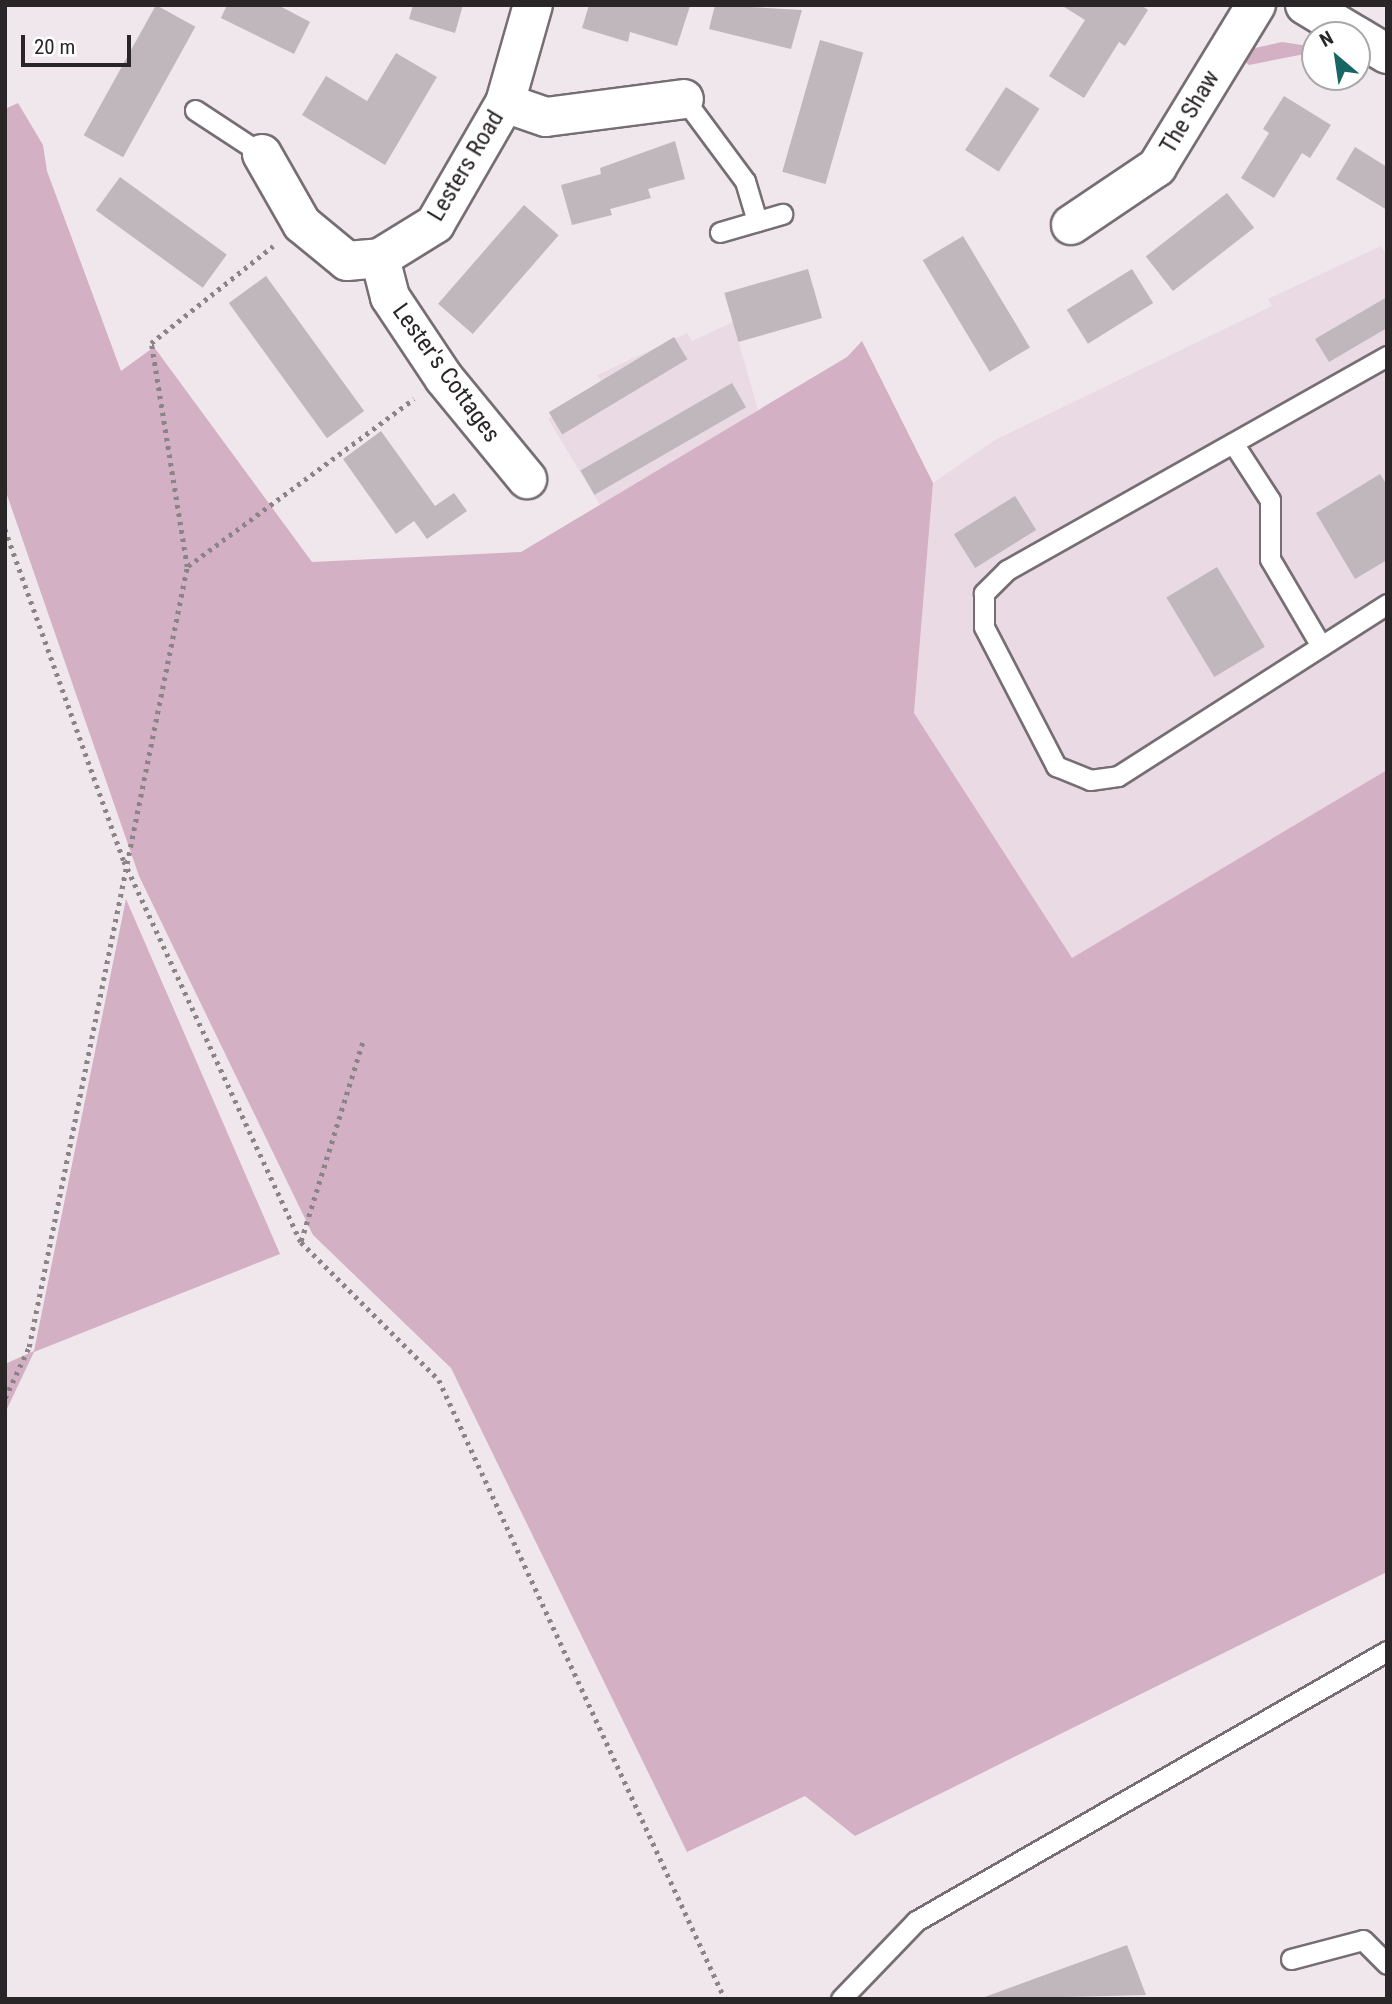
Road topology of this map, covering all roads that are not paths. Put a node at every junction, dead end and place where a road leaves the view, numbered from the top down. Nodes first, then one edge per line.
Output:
1 (533, 5) edge
2 (1256, 5) edge
3 (1305, 5) edge
4 (1331, 21) edge
5 (1371, 45) edge
6 (1387, 54) edge
7 (684, 99) joint
8 (505, 103) junction
9 (195, 110) dead end
10 (262, 154) joint
11 (782, 214) dead end
12 (757, 221) junction
13 (1071, 225) dead end
14 (720, 232) dead end
15 (380, 258) junction
16 (1387, 356) edge
17 (1233, 443) junction
18 (527, 479) dead end
19 (1387, 604) edge
20 (1321, 646) junction
21 (1387, 1651) edge
22 (1291, 1959) dead end
23 (1387, 1964) edge
24 (841, 1999) edge

1 - 8 street, Lesters Road
2 - 13 street, The Shaw
3 - 4 street
5 - 6 street
7 - 8 street
7 - 12 lane
8 - 15 street, Lesters Road
9 - 10 lane
10 - 15 street, Lesters Road
11 - 12 lane
12 - 14 lane
15 - 18 street, Lester's Cottages
16 - 17 lane
17 - 20 lane
17 - 20 lane
19 - 20 lane
21 - 24 lane
22 - 23 lane

